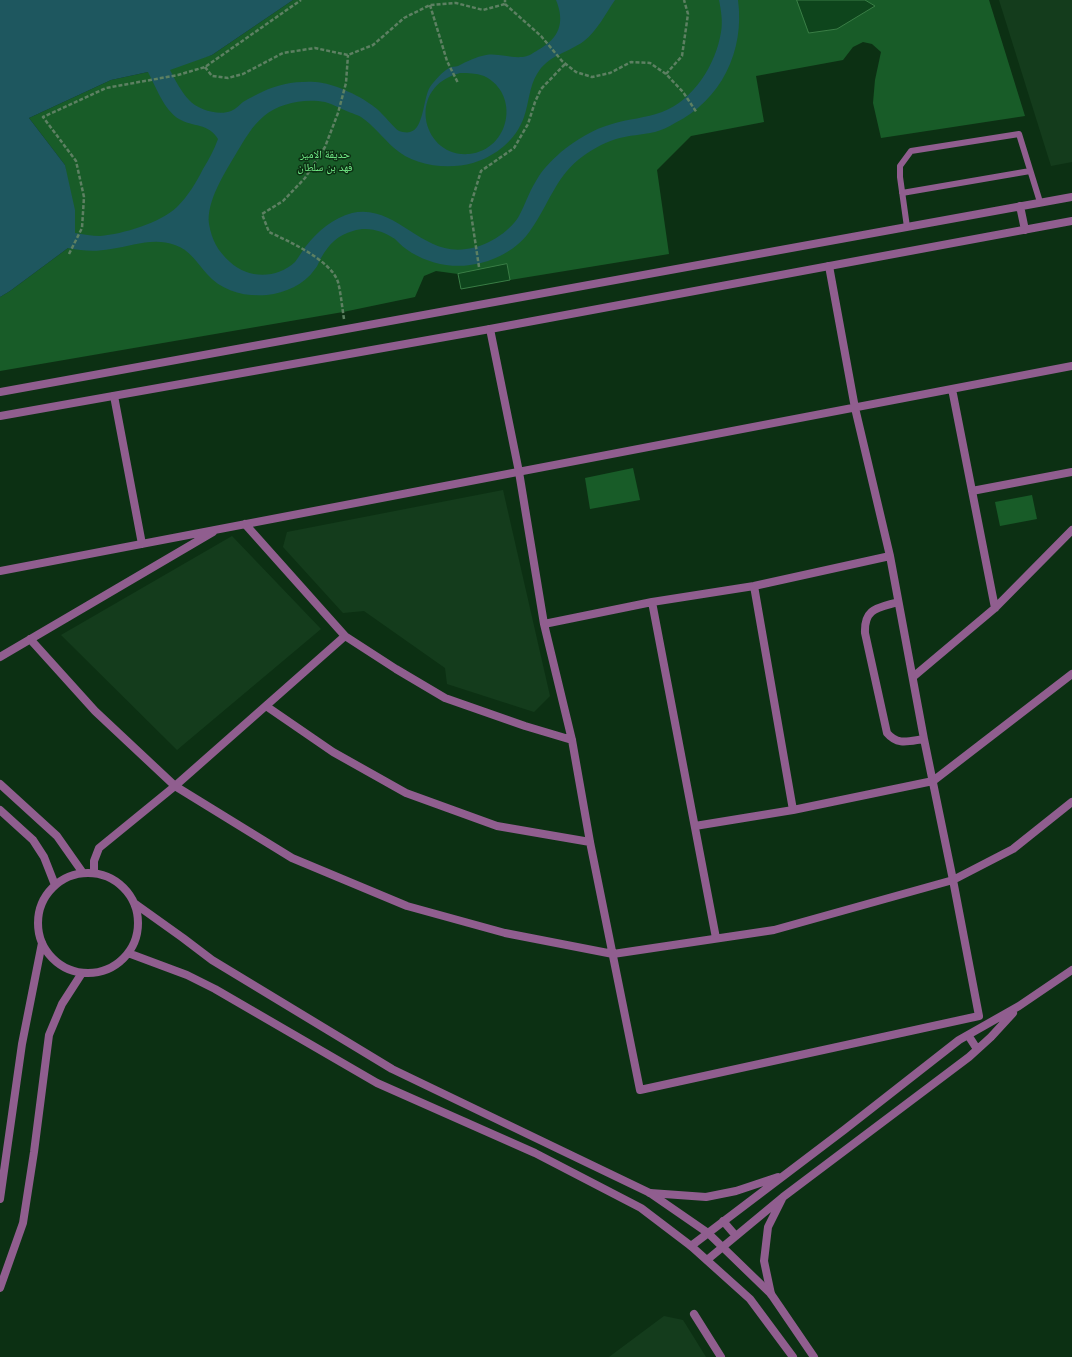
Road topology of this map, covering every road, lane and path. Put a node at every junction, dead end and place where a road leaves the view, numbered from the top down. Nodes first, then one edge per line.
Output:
1 (301, 0) edge
2 (506, 0) edge
3 (684, 0) edge
4 (505, 4) junction
5 (430, 5) junction
6 (348, 55) junction
7 (565, 64) junction
8 (205, 67) junction
9 (666, 74) junction
10 (458, 83) dead end
11 (697, 114) dead end
12 (1030, 171) junction
13 (902, 193) junction
14 (1072, 197) edge
15 (1040, 202) junction
16 (1020, 206) junction
17 (1072, 221) edge
18 (907, 227) junction
19 (1025, 230) junction
20 (69, 254) dead end
21 (830, 266) junction
22 (479, 267) dead end
23 (346, 329) junction
24 (490, 329) junction
25 (1072, 366) edge
26 (952, 389) junction
27 (0, 392) edge
28 (114, 396) junction
29 (855, 408) junction
30 (0, 416) edge
31 (519, 472) junction
32 (1072, 472) edge
33 (972, 491) junction
34 (245, 524) junction
35 (218, 529) junction
36 (1072, 530) edge
37 (142, 544) junction
38 (890, 556) junction
39 (0, 571) edge
40 (754, 586) junction
41 (652, 602) junction
42 (898, 602) junction
43 (996, 608) junction
44 (544, 624) junction
45 (345, 636) junction
46 (30, 639) junction
47 (0, 657) edge
48 (1072, 674) edge
49 (912, 677) junction
50 (266, 706) junction
51 (924, 739) junction
52 (572, 740) junction
53 (933, 781) junction
54 (0, 784) edge
55 (175, 786) junction
56 (1072, 802) edge
57 (0, 810) edge
58 (793, 810) junction
59 (694, 826) junction
60 (590, 842) junction
61 (83, 873) junction
62 (94, 873) junction
63 (954, 880) junction
64 (55, 885) junction
65 (134, 903) junction
66 (716, 938) junction
67 (42, 942) junction
68 (128, 953) junction
69 (613, 954) junction
70 (1072, 970) edge
71 (82, 973) junction
72 (1019, 1006) junction
73 (979, 1016) junction
74 (982, 1027) junction
75 (968, 1035) junction
76 (977, 1049) junction
77 (784, 1174) junction
78 (650, 1193) junction
79 (783, 1197) junction
80 (0, 1199) edge
81 (723, 1221) junction
82 (708, 1233) junction
83 (736, 1236) junction
84 (691, 1246) junction
85 (723, 1247) junction
86 (707, 1260) junction
87 (0, 1288) edge
88 (771, 1294) junction
89 (694, 1314) dead end
90 (721, 1357) edge
91 (793, 1357) edge
92 (814, 1357) edge

1 - 8 path
2 - 4 path
3 - 9 path
4 - 5 path
4 - 7 path
5 - 6 path
5 - 10 path
6 - 8 path
6 - 23 path
7 - 9 path
7 - 22 path
8 - 20 path
9 - 11 path
12 - 13 lane
12 - 13 lane
12 - 15 lane
13 - 18 lane
14 - 15 street
15 - 16 street
16 - 18 street
16 - 19 street
17 - 19 street
18 - 23 street
19 - 21 street
21 - 24 street
21 - 29 street
23 - 27 street
24 - 28 street
24 - 31 street
25 - 26 street
26 - 29 street
26 - 33 street
28 - 30 street
28 - 37 street
29 - 31 street
29 - 38 street
31 - 34 street
31 - 44 street
32 - 33 street
33 - 43 street
34 - 35 street
34 - 45 street
35 - 37 street
35 - 46 street
36 - 43 street
37 - 39 street
38 - 40 street
38 - 42 street
40 - 41 street
40 - 58 street
41 - 44 street
41 - 59 street
42 - 49 street
42 - 51 street
43 - 49 street
44 - 52 street
45 - 50 street
45 - 52 street
46 - 47 street
46 - 55 street
48 - 53 street
49 - 51 street
50 - 55 street
50 - 60 street
51 - 53 street
52 - 60 street
53 - 58 street
53 - 63 street
54 - 61 street
55 - 62 street
55 - 69 street
56 - 63 street
57 - 64 street
58 - 59 street
59 - 66 street
60 - 69 street
61 - 62 street
61 - 64 street
62 - 65 street
63 - 66 street
63 - 73 street
64 - 67 street
65 - 68 street
65 - 78 street
66 - 69 street
67 - 71 street
67 - 80 street
68 - 71 street
68 - 84 street
69 - 73 street
70 - 72 street
71 - 87 street
72 - 74 street
72 - 76 street
73 - 74 street
74 - 75 street
75 - 76 street
75 - 77 street
76 - 79 street
77 - 78 street
77 - 81 street
78 - 82 street
79 - 83 street
79 - 88 street
81 - 82 street
81 - 83 street
82 - 84 street
82 - 85 street
83 - 85 street
84 - 86 street
85 - 86 street
85 - 88 street
86 - 91 street
88 - 92 street
89 - 90 street

